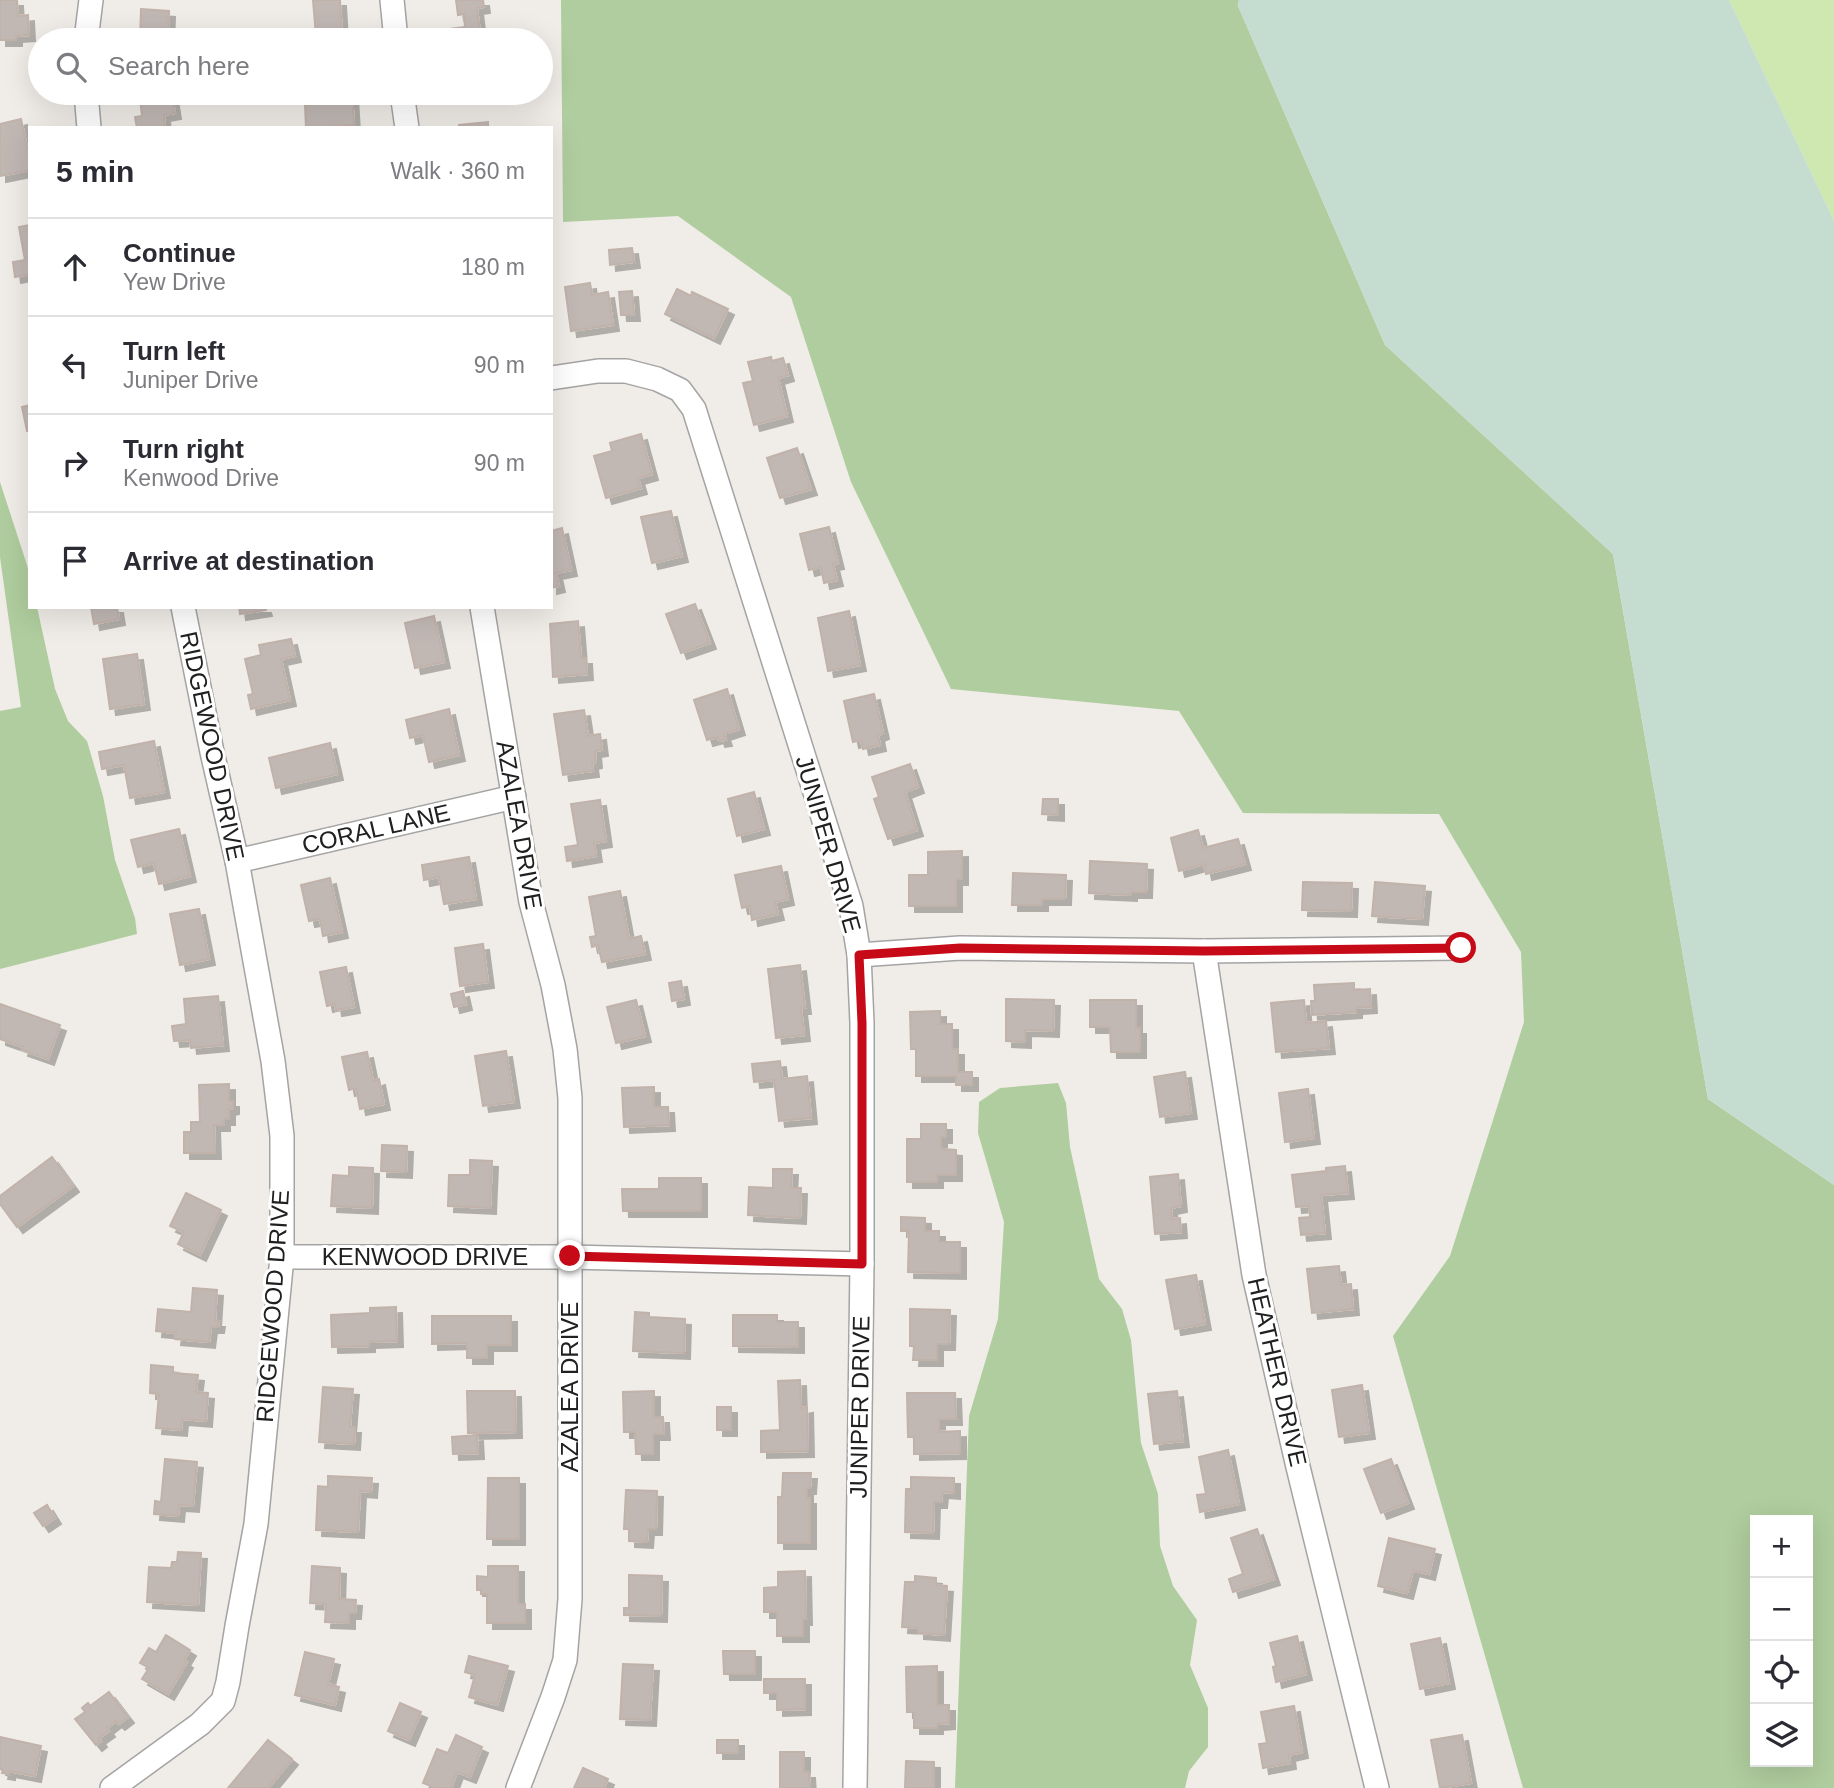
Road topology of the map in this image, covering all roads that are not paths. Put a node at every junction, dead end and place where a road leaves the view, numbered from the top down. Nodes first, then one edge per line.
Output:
1 (91, 0) edge
2 (392, 0) edge
3 (88, 28) edge
4 (395, 28) edge
5 (87, 105) edge
6 (404, 105) edge
7 (89, 126) edge
8 (407, 126) edge
9 (553, 378) edge
10 (183, 609) edge
11 (482, 609) edge
12 (514, 797) junction
13 (237, 861) junction
14 (1461, 948) dead end
15 (1204, 951) junction
16 (859, 955) junction
17 (282, 1256) junction
18 (570, 1256) junction
19 (862, 1264) junction
20 (112, 1788) edge
21 (518, 1788) edge
22 (855, 1788) edge
23 (1377, 1788) edge

1 - 3 street
2 - 4 street
5 - 7 street
6 - 8 street
9 - 16 street, JUNIPER DRIVE
10 - 13 street, RIDGEWOOD DRIVE
11 - 12 street, AZALEA DRIVE
12 - 13 street, CORAL LANE
12 - 18 street, AZALEA DRIVE
13 - 17 street, RIDGEWOOD DRIVE
14 - 15 street
15 - 16 street
15 - 23 street, HEATHER DRIVE
16 - 19 street, JUNIPER DRIVE
17 - 18 street, KENWOOD DRIVE
17 - 20 street, RIDGEWOOD DRIVE
18 - 19 street, KENWOOD DRIVE
18 - 21 street, AZALEA DRIVE
19 - 22 street, JUNIPER DRIVE

